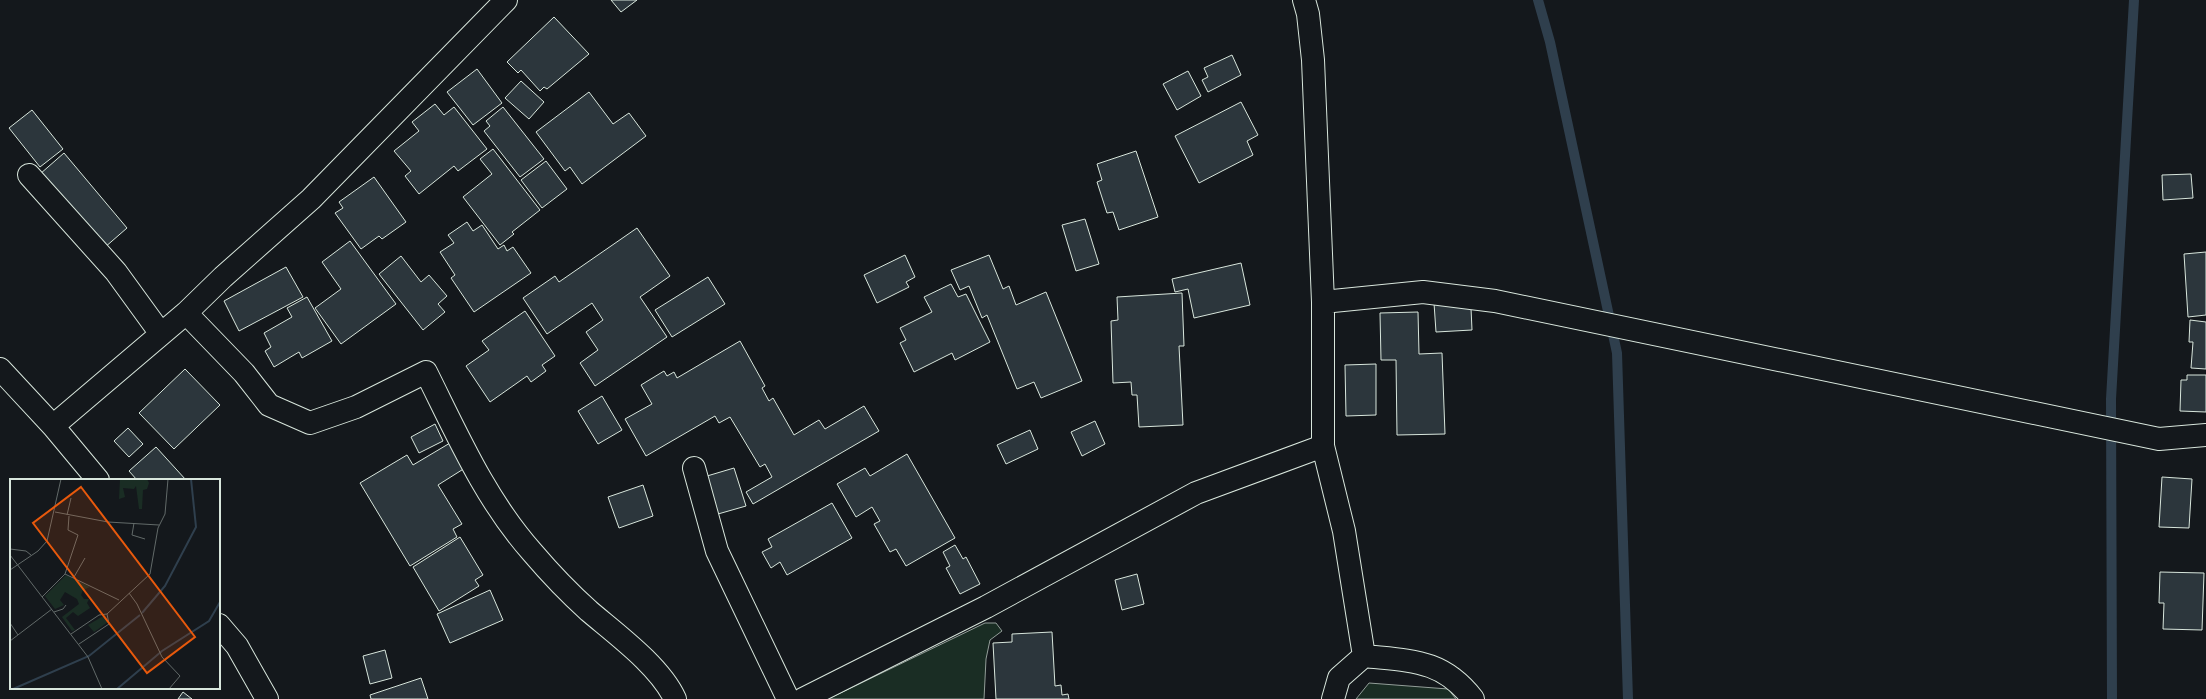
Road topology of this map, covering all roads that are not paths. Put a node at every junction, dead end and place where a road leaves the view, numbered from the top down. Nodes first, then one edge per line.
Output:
1 (506, 0) edge
2 (1304, 0) edge
3 (29, 175) dead end
4 (1323, 302) junction
5 (186, 313) junction
6 (161, 334) junction
7 (0, 369) edge
8 (53, 426) junction
9 (2206, 435) edge
10 (1323, 446) junction
11 (694, 468) dead end
12 (97, 479) edge
13 (220, 626) edge
14 (1364, 656) junction
15 (267, 699) edge
16 (675, 699) edge
17 (788, 699) edge
18 (803, 699) edge
19 (1333, 699) edge
20 (1473, 699) edge

1 - 5 street
2 - 4 street
3 - 6 street
4 - 9 street
4 - 10 street
5 - 6 street
5 - 16 street
6 - 8 street
7 - 8 street
8 - 12 street
10 - 14 street
10 - 18 street
11 - 17 street
13 - 15 street
14 - 19 street
14 - 20 street

